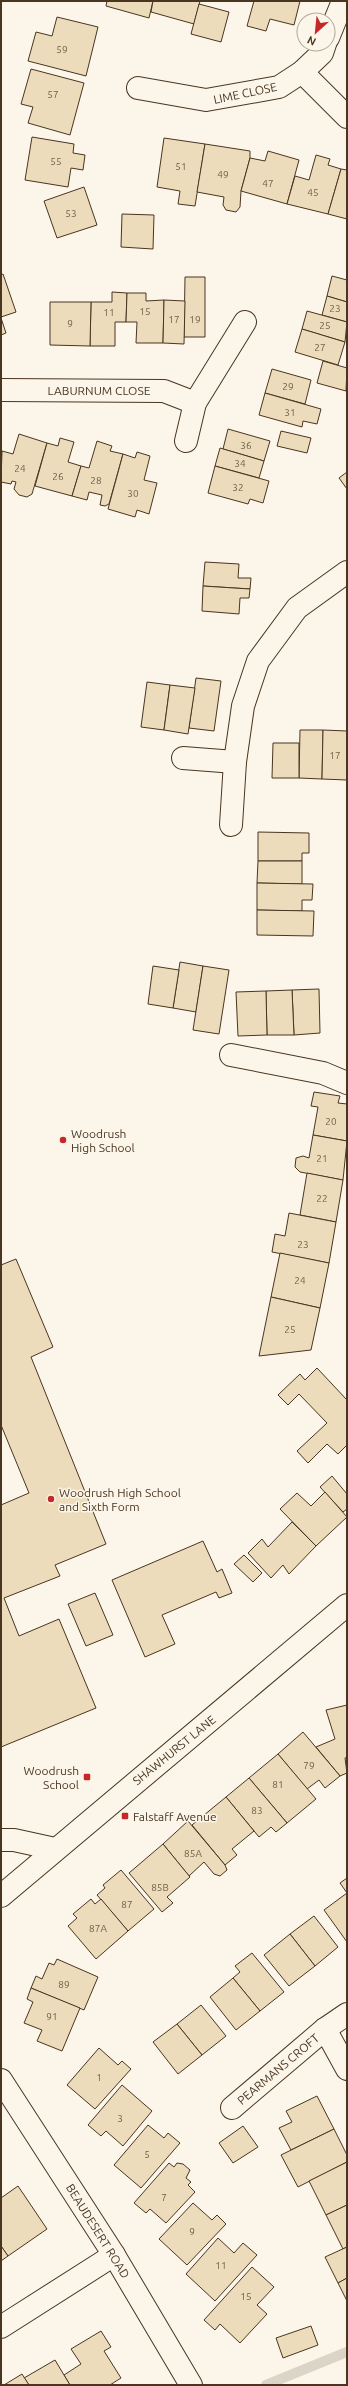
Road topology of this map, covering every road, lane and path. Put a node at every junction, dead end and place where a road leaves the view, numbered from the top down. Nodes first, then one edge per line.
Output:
1 (343, 1) edge
2 (336, 18) edge
3 (322, 52) edge
4 (302, 72) junction
5 (138, 88) dead end
6 (347, 117) edge
7 (245, 322) dead end
8 (1, 390) edge
9 (194, 404) junction
10 (186, 441) dead end
11 (347, 572) edge
12 (184, 758) dead end
13 (235, 762) junction
14 (231, 825) dead end
15 (231, 1055) dead end
16 (347, 1083) edge
17 (347, 1605) edge
18 (1, 1840) edge
19 (55, 1849) junction
20 (1, 1896) edge
21 (347, 2014) edge
22 (325, 2029) junction
23 (347, 2069) edge
24 (1, 2080) edge
25 (232, 2108) dead end
26 (114, 2255) junction
27 (1, 2327) edge
28 (191, 2385) edge

1 - 2 street
3 - 4 street, LIME CLOSE
4 - 5 street, LIME CLOSE
4 - 6 street
7 - 9 street
8 - 9 street, LABURNUM CLOSE
9 - 10 street
11 - 13 street
12 - 13 street
13 - 14 street
15 - 16 street
17 - 19 street, SHAWHURST LANE
18 - 19 street
19 - 20 street, SHAWHURST LANE
21 - 22 street, PEARMANS CROFT
22 - 23 street, PEARMANS CROFT
22 - 25 street, PEARMANS CROFT
24 - 26 street, BEAUDESERT ROAD
26 - 27 street
26 - 28 street, BEAUDESERT ROAD

